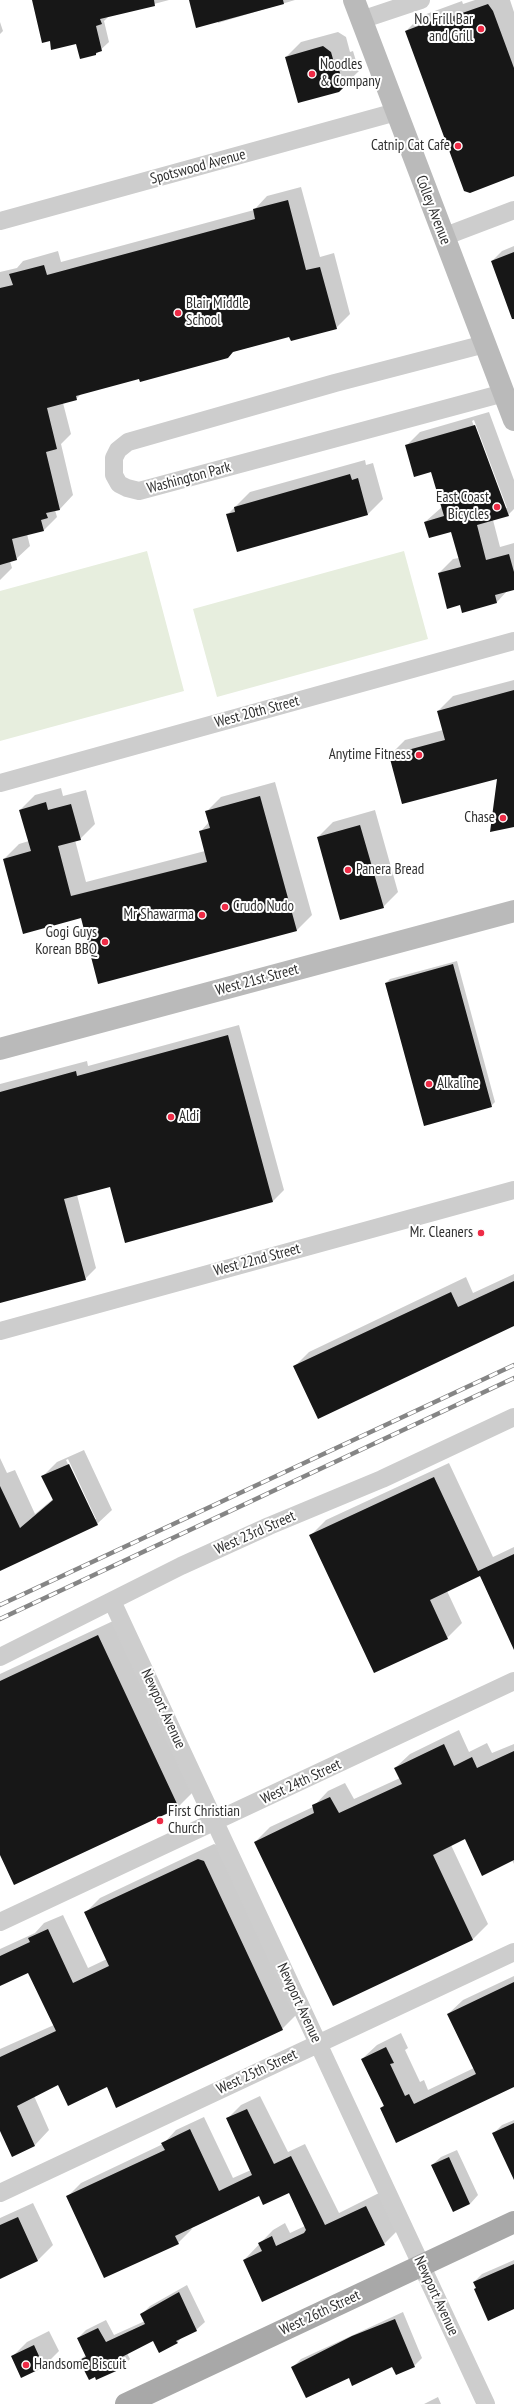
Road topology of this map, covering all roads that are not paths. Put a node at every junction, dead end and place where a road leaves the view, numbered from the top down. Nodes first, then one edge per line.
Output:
1 (421, 0) edge
2 (357, 10) edge
3 (396, 112) junction
4 (514, 210) edge
5 (0, 221) edge
6 (443, 237) junction
7 (485, 344) junction
8 (504, 393) junction
9 (514, 420) edge
10 (514, 641) edge
11 (0, 782) edge
12 (514, 911) edge
13 (0, 1049) edge
14 (514, 1190) edge
15 (0, 1331) edge
16 (514, 1417) edge
17 (112, 1601) junction
18 (0, 1657) edge
19 (514, 1682) edge
20 (215, 1822) junction
21 (0, 1922) edge
22 (514, 1952) edge
23 (318, 2043) junction
24 (0, 2193) edge
25 (514, 2222) edge
26 (422, 2265) junction
27 (126, 2404) edge
28 (486, 2404) edge

1 - 2 street
2 - 3 main road, Colley Avenue
3 - 5 street, Spotswood Avenue
3 - 6 main road, Colley Avenue
4 - 6 street
6 - 7 main road, Colley Avenue
7 - 8 main road, Colley Avenue
7 - 8 street, Washington Park
8 - 9 main road, Colley Avenue
10 - 11 street, West 20th Street
12 - 13 main road, West 21st Street
14 - 15 street, West 22nd Street
16 - 17 street, West 23rd Street
17 - 18 street, West 23rd Street
17 - 20 street, Newport Avenue
19 - 20 street, West 24th Street
20 - 21 street, West 24th Street
20 - 23 street, Newport Avenue
22 - 23 street, West 25th Street
23 - 24 street, West 25th Street
23 - 26 street, Newport Avenue
25 - 26 main road, West 26th Street
26 - 27 main road, West 26th Street
26 - 28 street, Newport Avenue

